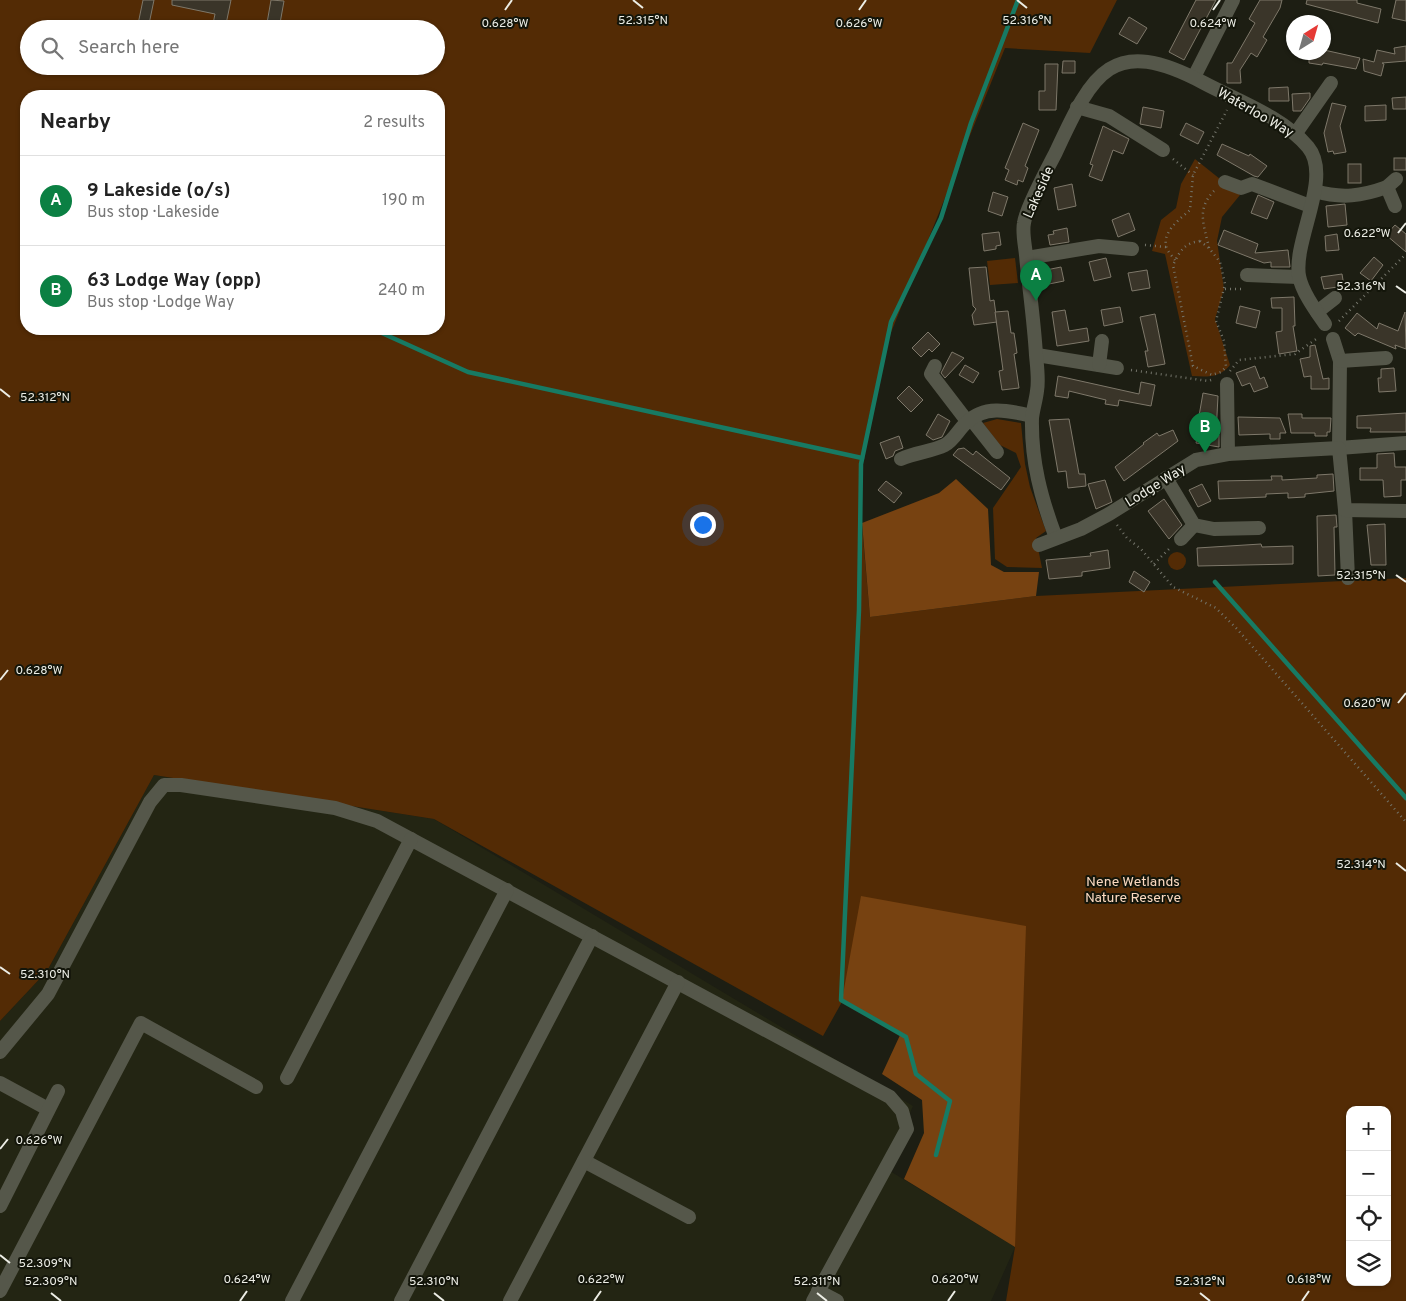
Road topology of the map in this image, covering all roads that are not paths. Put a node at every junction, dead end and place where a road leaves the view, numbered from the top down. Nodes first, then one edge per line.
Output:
1 (1233, 0) edge
2 (1194, 78) junction
3 (1331, 83) dead end
4 (1077, 107) junction
5 (1296, 133) junction
6 (1163, 150) road end
7 (1225, 182) road end
8 (1315, 191) junction
9 (1310, 206) junction
10 (1394, 206) dead end
11 (1132, 249) road end
12 (1027, 258) junction
13 (1247, 275) dead end
14 (1299, 277) junction
15 (1334, 298) dead end
16 (1326, 327) junction
17 (1102, 341) dead end
18 (1036, 355) junction
19 (1386, 358) dead end
20 (1340, 361) junction
21 (1099, 365) junction
22 (935, 366) dead end
23 (1117, 368) road end
24 (1226, 384) dead end
25 (1032, 416) junction
26 (970, 420) junction
27 (1406, 443) edge
28 (1339, 448) junction
29 (997, 452) dead end
30 (1228, 454) junction
31 (901, 459) dead end
32 (1166, 478) junction
33 (1345, 510) junction
34 (1406, 510) edge
35 (1194, 525) junction
36 (1259, 528) dead end
37 (1056, 538) junction
38 (1181, 539) road end
39 (1039, 545) dead end
40 (1348, 578) dead end
41 (411, 839) junction
42 (507, 890) junction
43 (592, 936) junction
44 (678, 982) junction
45 (0, 1052) edge
46 (287, 1078) dead end
47 (0, 1083) edge
48 (256, 1087) dead end
49 (58, 1091) dead end
50 (48, 1109) junction
51 (584, 1161) junction
52 (0, 1206) edge
53 (689, 1217) dead end
54 (0, 1291) edge
55 (816, 1296) edge
56 (292, 1301) edge
57 (401, 1301) edge
58 (510, 1301) edge
59 (837, 1301) edge

1 - 2 street
2 - 4 street, Lakeside
2 - 5 street, Waterloo Way
3 - 5 street
4 - 6 street
4 - 12 street, Lakeside
5 - 8 street, Waterloo Way
7 - 9 street
8 - 9 street, Waterloo Way
8 - 10 street
9 - 14 street, Waterloo Way
11 - 12 street
12 - 18 street, Lakeside
13 - 14 street
14 - 16 street
15 - 16 street
16 - 20 street
17 - 21 street
18 - 21 street
18 - 25 street, Lakeside
19 - 20 street
20 - 28 street
21 - 23 street
22 - 26 street
24 - 30 street
25 - 26 street
25 - 37 street, Lakeside
26 - 29 street
26 - 31 street
27 - 28 street, Lodge Way
28 - 30 street, Lodge Way
28 - 33 street
30 - 32 street, Lodge Way
32 - 35 street
32 - 37 street, Lodge Way
33 - 34 street
33 - 40 street
35 - 36 street
35 - 38 street
37 - 39 street, Lodge Way
41 - 42 street
41 - 45 street
41 - 46 street
42 - 43 street
42 - 56 street
43 - 44 street
43 - 57 street
44 - 51 street
44 - 55 street
47 - 50 street
48 - 54 street
49 - 50 street
50 - 52 street
51 - 53 street
51 - 58 street
55 - 59 street

